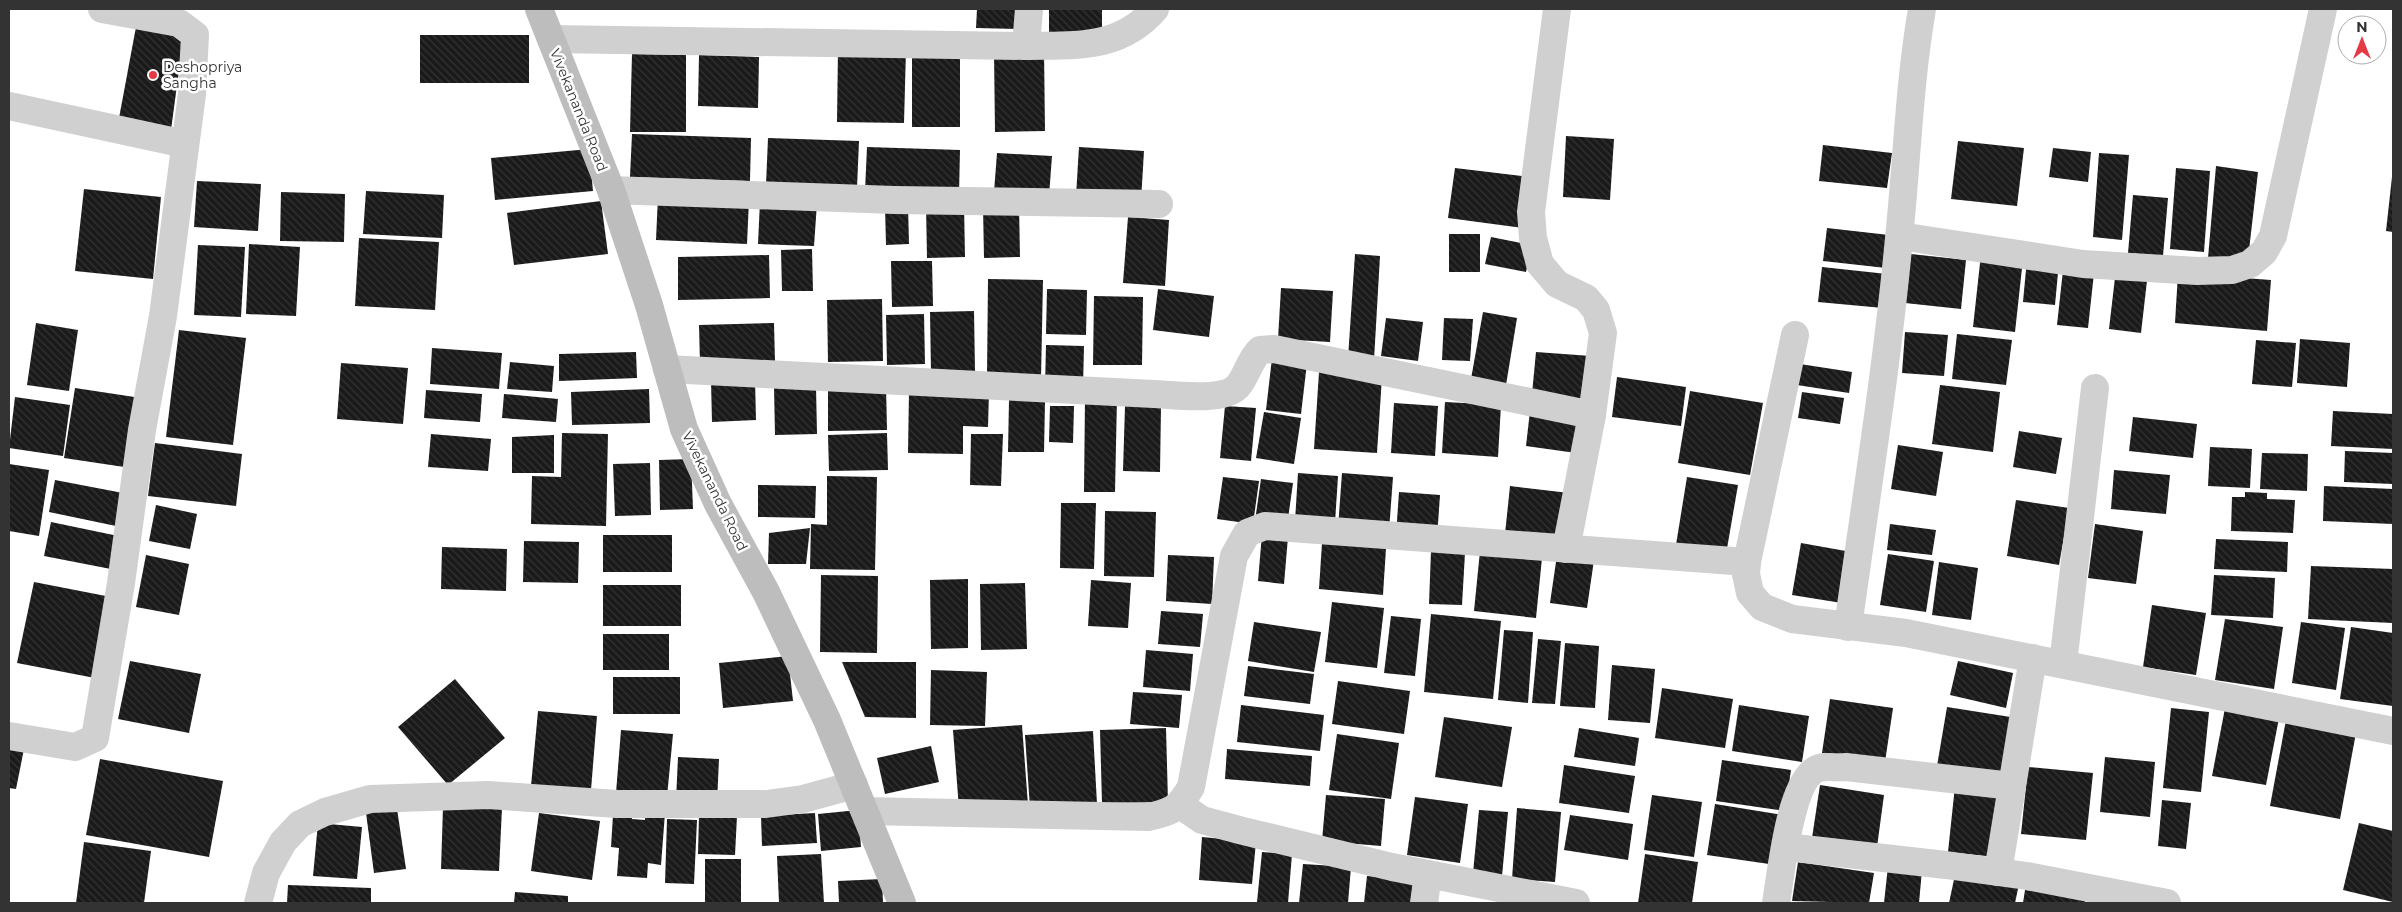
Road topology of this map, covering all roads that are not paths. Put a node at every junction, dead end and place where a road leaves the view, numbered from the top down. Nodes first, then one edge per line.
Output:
1 (102, 9) edge
2 (539, 9) edge
3 (1029, 9) edge
4 (1155, 9) edge
5 (1557, 9) edge
6 (1922, 9) edge
7 (2323, 9) edge
8 (176, 16) edge
9 (551, 39) junction
10 (1026, 46) junction
11 (9, 106) edge
12 (185, 144) junction
13 (611, 190) junction
14 (1159, 204) dead end
15 (1900, 236) junction
16 (1795, 336) dead end
17 (667, 369) junction
18 (2095, 388) dead end
19 (1592, 415) junction
20 (1566, 549) junction
21 (1747, 562) junction
22 (1848, 627) junction
23 (2033, 658) junction
24 (2063, 664) junction
25 (2393, 731) edge
26 (9, 736) edge
27 (854, 785) junction
28 (2012, 786) junction
29 (1180, 805) junction
30 (865, 811) junction
31 (1786, 847) junction
32 (1998, 872) junction
33 (1428, 874) junction
34 (258, 903) edge
35 (902, 903) edge
36 (1424, 903) edge
37 (1576, 903) edge
38 (1776, 903) edge
39 (2166, 903) edge

1 - 8 street
2 - 9 street, Vivekananda Road
3 - 10 street
4 - 10 street
5 - 19 street
6 - 15 street
7 - 15 street
8 - 12 street
9 - 10 street
9 - 13 street, Vivekananda Road
11 - 12 street
12 - 26 street
13 - 14 street
13 - 17 street, Vivekananda Road
15 - 22 street
16 - 21 street
17 - 19 street
17 - 27 street, Vivekananda Road
18 - 24 street
19 - 20 street
20 - 21 street
20 - 29 street
21 - 22 street
22 - 23 street
23 - 24 street
23 - 28 street
24 - 25 street
27 - 30 street, Vivekananda Road
27 - 34 street
28 - 31 street
28 - 32 street
29 - 30 street
29 - 33 street
30 - 35 street, Vivekananda Road
31 - 32 street
31 - 38 street
32 - 39 street
33 - 36 street
33 - 37 street

